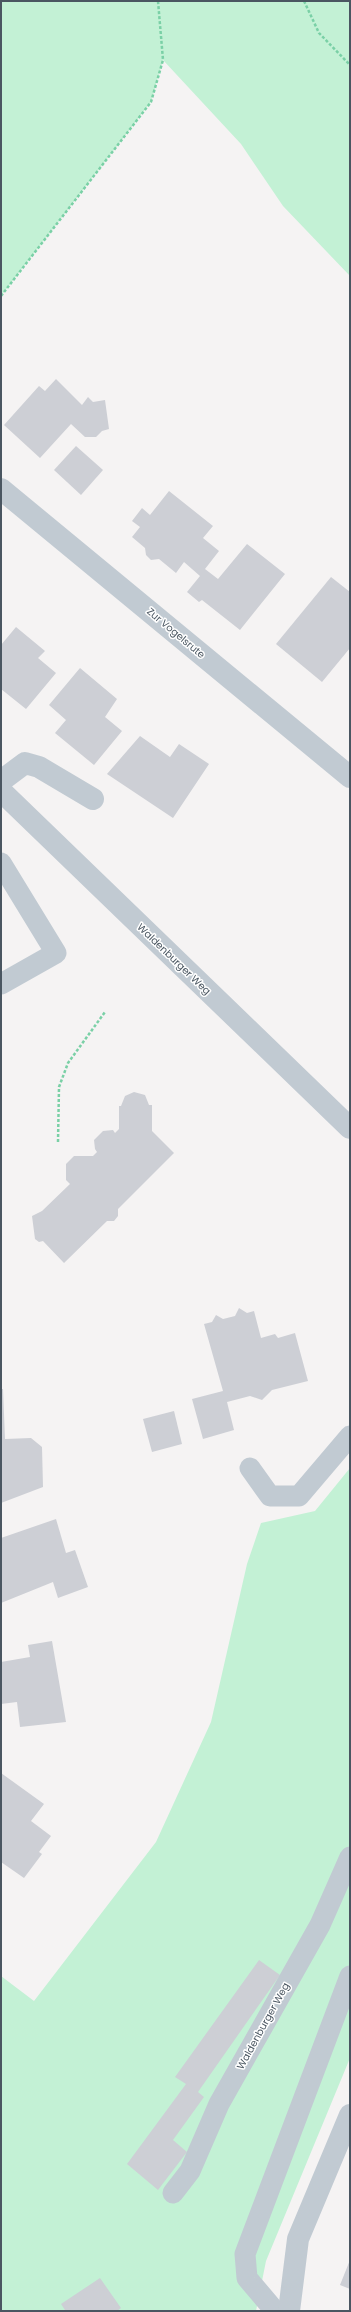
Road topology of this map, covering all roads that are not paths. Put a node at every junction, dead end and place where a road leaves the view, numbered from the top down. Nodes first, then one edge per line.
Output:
1 (1, 489) edge
2 (350, 777) edge
3 (1, 781) edge
4 (1, 791) edge
5 (93, 799) dead end
6 (1, 863) edge
7 (1, 984) edge
8 (349, 1126) edge
9 (350, 1436) edge
10 (250, 1468) dead end
11 (350, 1857) edge
12 (350, 1976) edge
13 (350, 2115) edge
14 (174, 2193) dead end
15 (275, 2311) edge
16 (289, 2311) edge

1 - 2 street, Zur Vogelsrute
3 - 5 street
4 - 8 street, Waldenburger Weg
6 - 7 lane
9 - 10 lane
11 - 14 lane, Waldenburger Weg
12 - 15 lane
13 - 16 street

